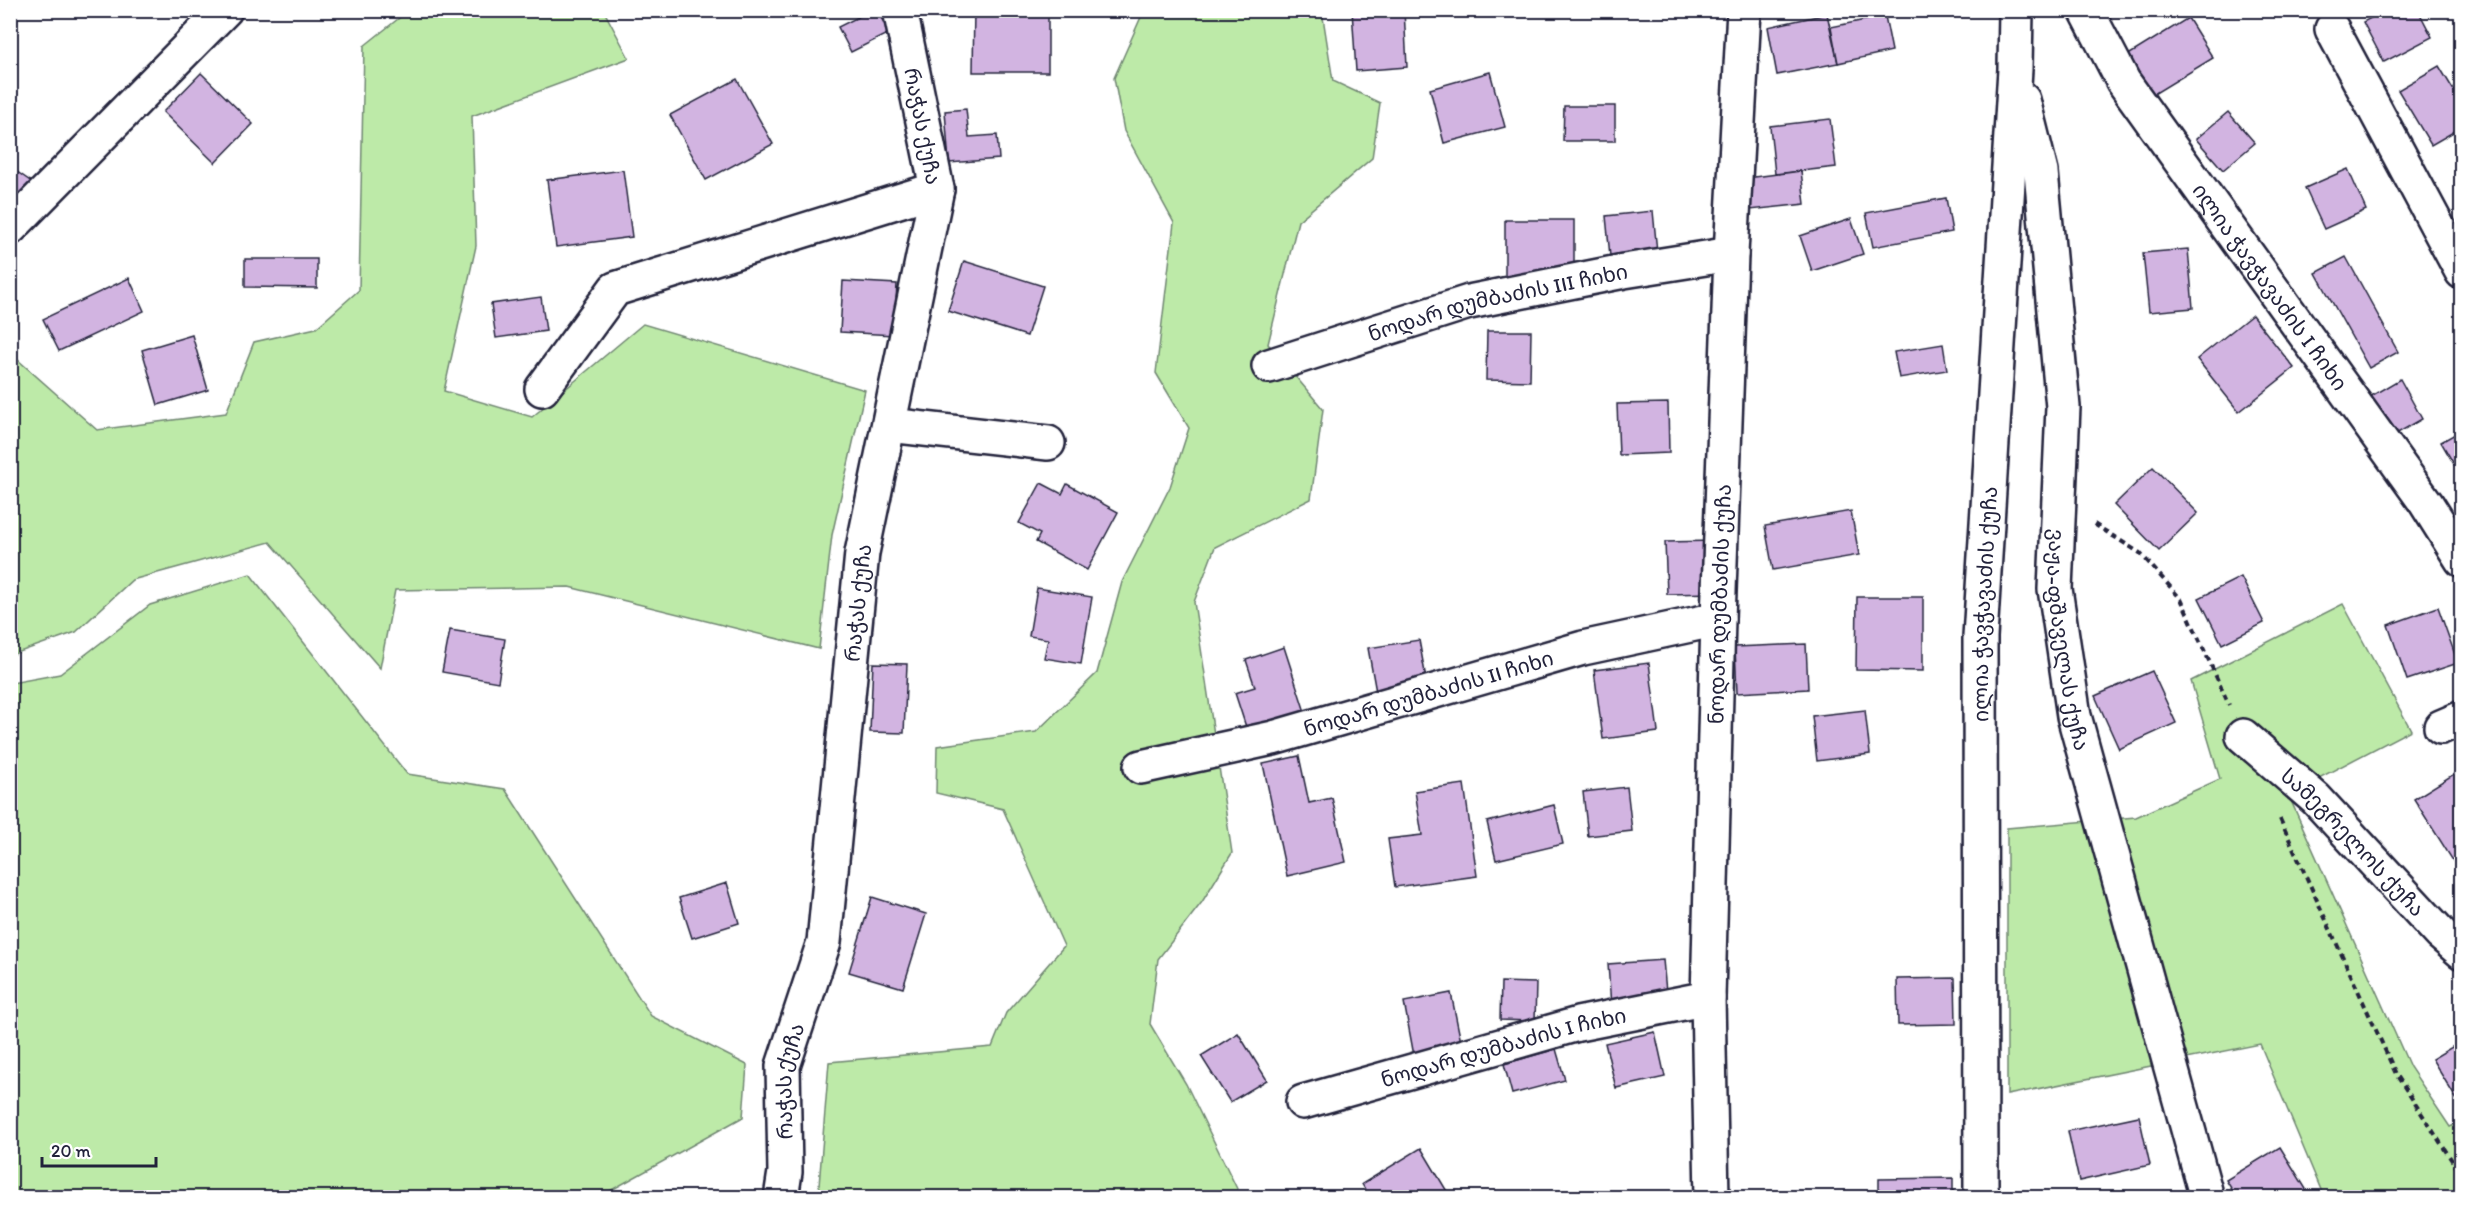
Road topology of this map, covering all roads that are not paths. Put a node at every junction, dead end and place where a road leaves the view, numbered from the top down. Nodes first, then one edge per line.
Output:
1 (225, 10) edge
2 (900, 10) edge
3 (1744, 10) edge
4 (2016, 10) edge
5 (2086, 10) edge
6 (2331, 29) dead end
7 (2015, 69) junction
8 (937, 189) junction
9 (10, 228) edge
10 (1731, 254) junction
11 (2462, 272) edge
12 (1269, 366) dead end
13 (543, 388) dead end
14 (889, 425) junction
15 (1048, 443) dead end
16 (2462, 560) edge
17 (1718, 619) junction
18 (2243, 736) road end
19 (1141, 767) dead end
20 (2462, 952) edge
21 (1708, 998) junction
22 (1304, 1102) dead end
23 (781, 1197) edge
24 (1712, 1197) edge
25 (1981, 1197) edge
26 (2207, 1197) edge

1 - 9 street
2 - 8 street, რაჭას ქუჩა
3 - 10 street, ნოდარ დუმბაძის ქუჩა
4 - 7 street, ილია ჭავჭავაძის ქუჩა
5 - 16 street, ილია ჭავჭავაძის I ჩიხი
6 - 11 street
7 - 25 street, ილია ჭავჭავაძის ქუჩა
7 - 26 street, ვაჟა-ფშაველას ქუჩა
8 - 13 street
8 - 14 street, რაჭას ქუჩა
10 - 12 street, ნოდარ დუმბაძის III ჩიხი
10 - 17 street, ნოდარ დუმბაძის ქუჩა
14 - 15 street
14 - 23 street, რაჭას ქუჩა
17 - 19 street, ნოდარ დუმბაძის II ჩიხი
17 - 21 street, ნოდარ დუმბაძის ქუჩა
18 - 20 street, სამეგრელოს ქუჩა
21 - 22 street, ნოდარ დუმბაძის I ჩიხი
21 - 24 street, ნოდარ დუმბაძის ქუჩა

